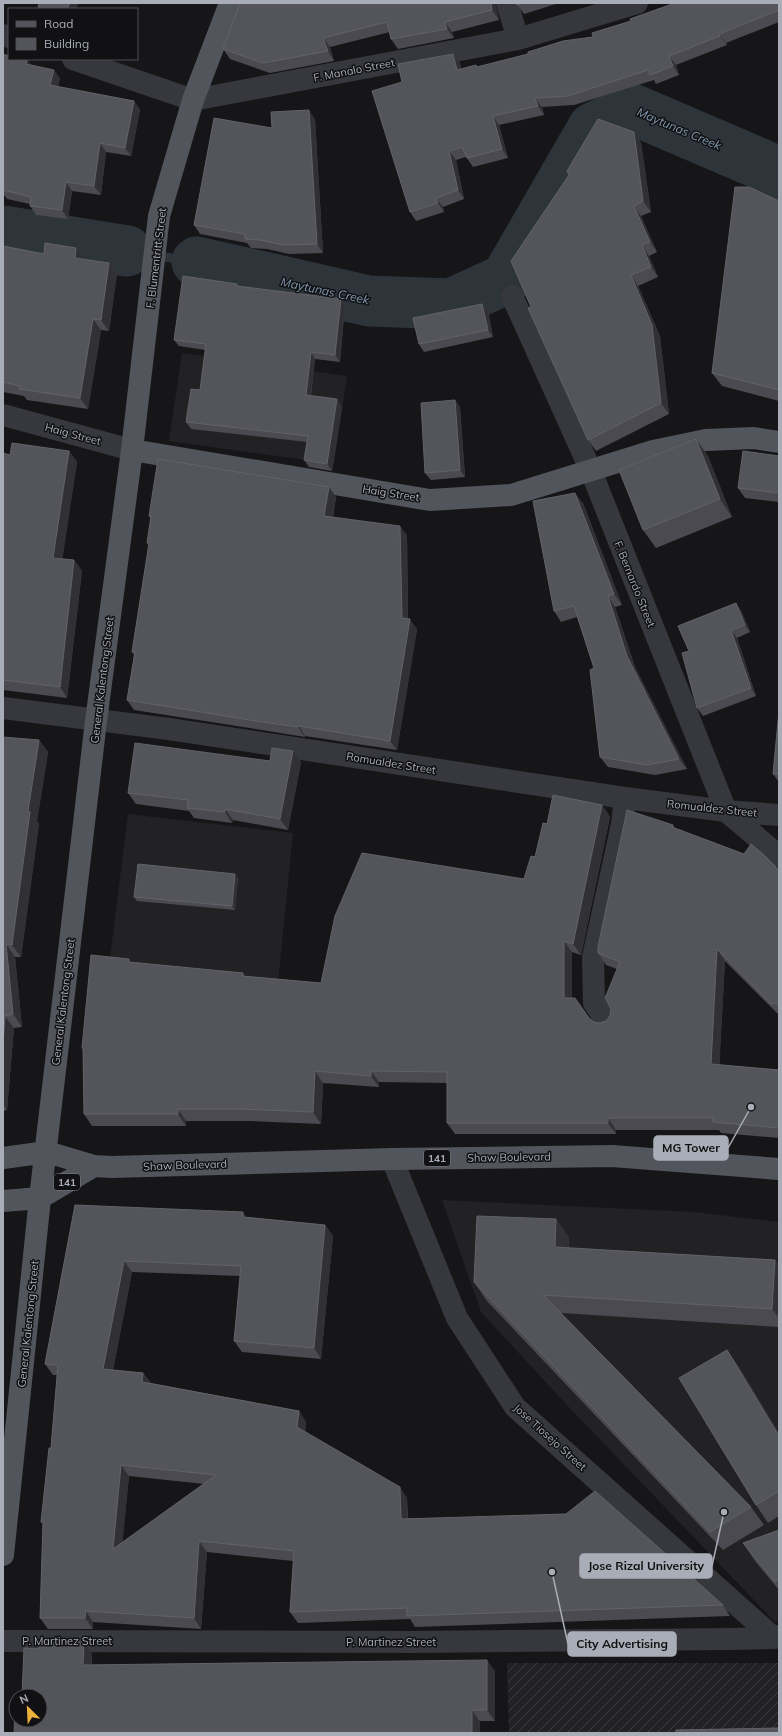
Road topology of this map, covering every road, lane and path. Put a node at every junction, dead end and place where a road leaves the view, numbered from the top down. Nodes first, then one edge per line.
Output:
1 (230, 3) edge
2 (507, 3) edge
3 (637, 3) edge
4 (518, 39) junction
5 (76, 60) edge
6 (193, 100) junction
7 (512, 296) dead end
8 (3, 415) edge
9 (779, 442) edge
10 (132, 450) junction
11 (591, 471) junction
12 (3, 708) edge
13 (96, 721) junction
14 (625, 798) junction
15 (726, 811) junction
16 (779, 815) edge
17 (779, 856) edge
18 (607, 1022) edge
19 (47, 1152) junction
20 (3, 1158) edge
21 (392, 1159) junction
22 (94, 1166) junction
23 (779, 1169) edge
24 (40, 1198) junction
25 (3, 1201) edge
26 (3, 1555) edge
27 (777, 1637) edge
28 (3, 1641) edge

1 - 6 main road, F. Blumentritt Street
2 - 4 street
3 - 4 street, F. Manalo Street
4 - 6 street, F. Manalo Street
5 - 6 street, F. Manalo Street
6 - 10 main road, F. Blumentritt Street
7 - 11 street, F. Bernardo Street
8 - 10 street, Haig Street
9 - 11 main road, Haig Street
10 - 11 main road, Haig Street
10 - 13 main road, General Kalentong Street
11 - 15 street, F. Bernardo Street
12 - 13 street, Romualdez Street
13 - 14 street, Romualdez Street
13 - 19 main road, General Kalentong Street
14 - 15 street, Romualdez Street
14 - 18 street
15 - 16 street, Romualdez Street
15 - 17 street, F. Bernardo Street
19 - 20 main road, Shaw Boulevard / 141
19 - 22 main road, Shaw Boulevard / 141
19 - 24 main road, General Kalentong Street
21 - 22 main road, Shaw Boulevard / 141
21 - 23 main road, Shaw Boulevard / 141
21 - 27 street, Jose Tiosejo Street
22 - 24 main road, 141
24 - 25 main road, 141
24 - 26 main road, General Kalentong Street
27 - 28 street, P. Martinez Street

